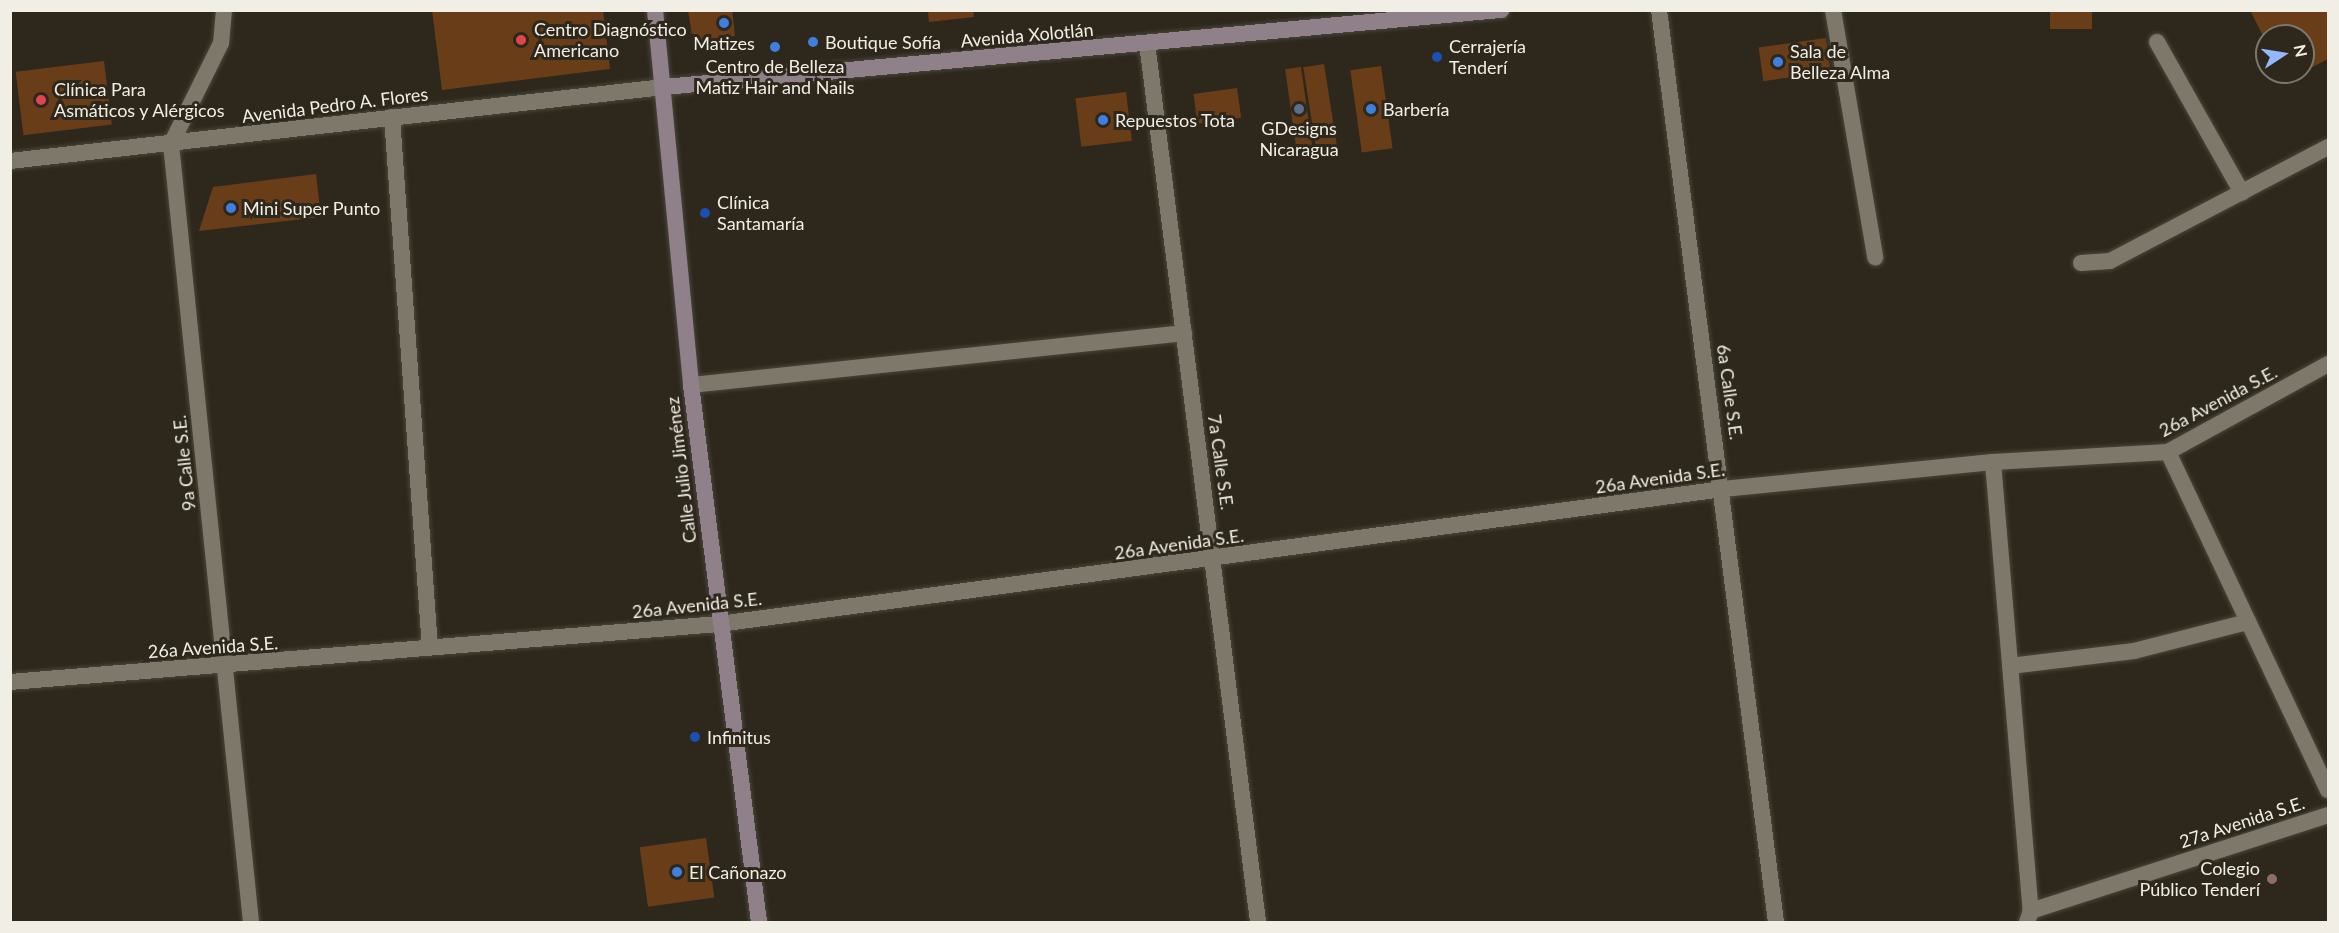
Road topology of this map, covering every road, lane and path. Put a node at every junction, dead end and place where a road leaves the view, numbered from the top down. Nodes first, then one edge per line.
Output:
1 (224, 10) edge
2 (655, 10) edge
3 (1500, 10) edge
4 (1659, 10) edge
5 (1833, 10) edge
6 (2157, 42) dead end
7 (1147, 43) junction
8 (664, 87) junction
9 (392, 117) junction
10 (171, 144) junction
11 (2328, 147) edge
12 (10, 161) edge
13 (2242, 193) junction
14 (1875, 257) dead end
15 (2081, 263) dead end
16 (1184, 333) junction
17 (2327, 369) edge
18 (691, 385) junction
19 (2168, 452) junction
20 (1993, 462) junction
21 (1723, 489) junction
22 (1215, 559) junction
23 (2248, 622) junction
24 (719, 624) junction
25 (430, 648) junction
26 (224, 666) junction
27 (2010, 666) junction
28 (10, 682) edge
29 (2328, 790) edge
30 (2328, 815) edge
31 (2029, 917) edge
32 (251, 922) edge
33 (759, 922) edge
34 (1258, 922) edge
35 (1776, 922) edge

1 - 10 street
2 - 8 main road, Calle Julio Jiménez
3 - 7 main road, Avenida Xolotlán
4 - 21 street, 6a Calle S.E.
5 - 14 street
6 - 13 street
7 - 8 main road, Avenida Xolotlán
7 - 16 street, 7a Calle S.E.
8 - 9 street, Avenida Pedro A. Flores
8 - 18 main road, Calle Julio Jiménez
9 - 10 street, Avenida Pedro A. Flores
9 - 25 street
10 - 12 street, Avenida Pedro A. Flores
10 - 26 street, 9a Calle S.E.
11 - 13 street
13 - 15 street
16 - 18 street
16 - 22 street, 7a Calle S.E.
17 - 19 street, 26a Avenida S.E.
18 - 24 main road, Calle Julio Jiménez
19 - 20 street, 26a Avenida S.E.
19 - 23 street
20 - 21 street, 26a Avenida S.E.
20 - 27 street
21 - 22 street, 26a Avenida S.E.
21 - 35 street, 6a Calle S.E.
22 - 24 street, 26a Avenida S.E.
22 - 34 street, 7a Calle S.E.
23 - 27 street
23 - 29 street
24 - 25 street, 26a Avenida S.E.
24 - 33 main road, Calle Julio Jiménez
25 - 26 street, 26a Avenida S.E.
26 - 28 street, 26a Avenida S.E.
26 - 32 street, 9a Calle S.E.
27 - 31 street
30 - 31 street, 27a Avenida S.E.

